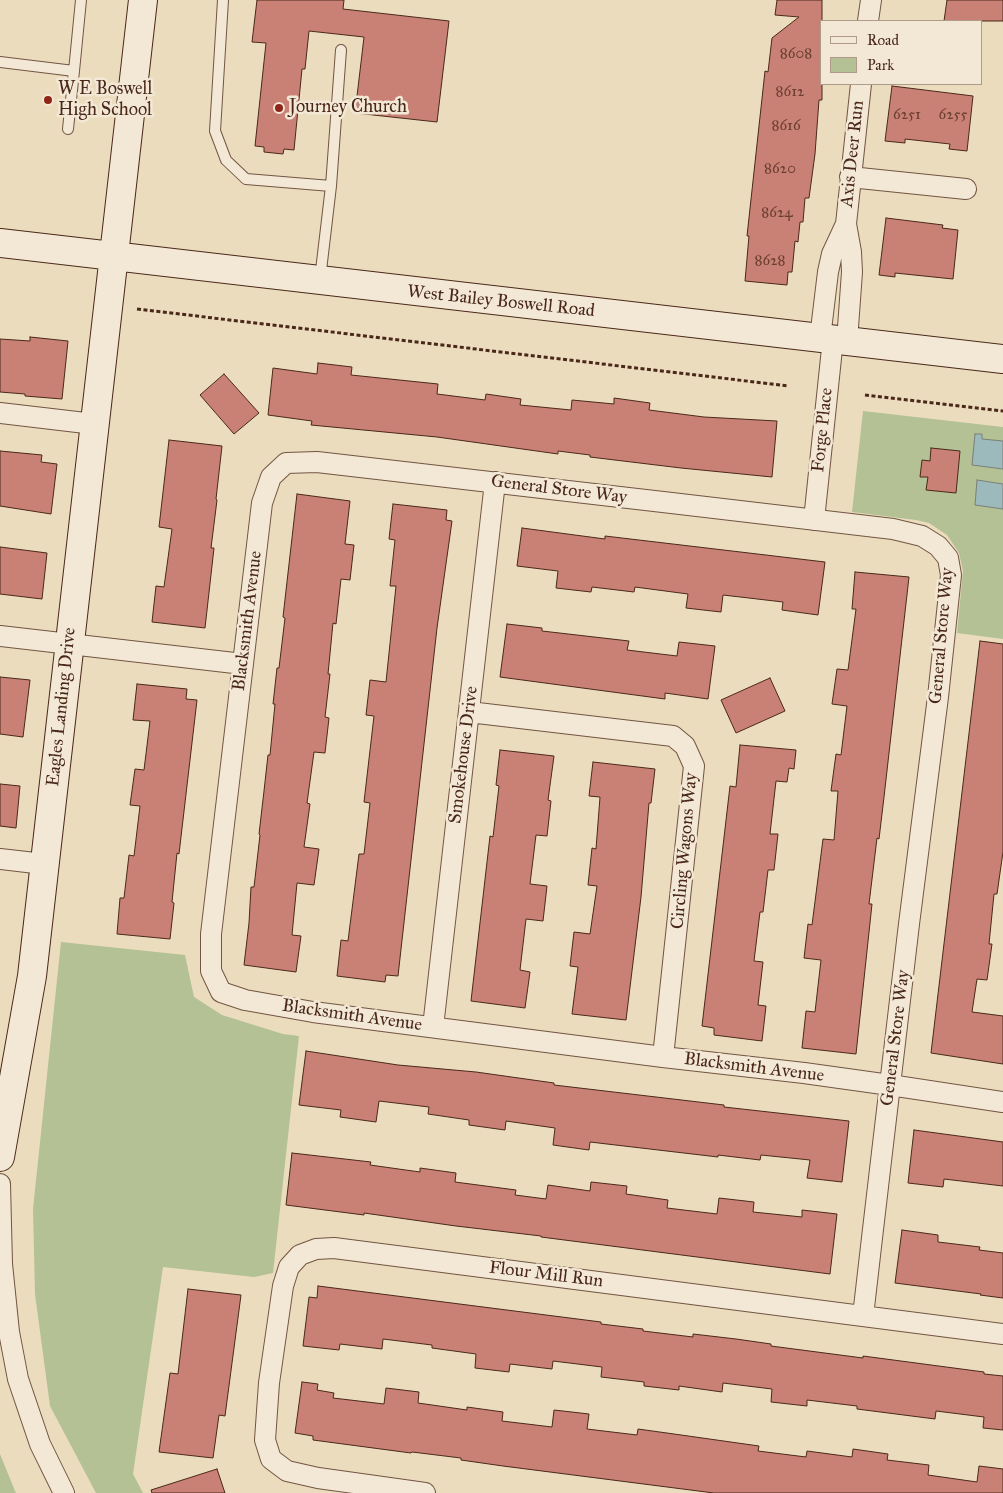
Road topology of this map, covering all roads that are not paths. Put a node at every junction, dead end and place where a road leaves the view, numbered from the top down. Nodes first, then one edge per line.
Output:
1 (81, 0) edge
2 (143, 0) edge
3 (223, 0) edge
4 (871, 0) edge
5 (868, 20) edge
6 (341, 50) dead end
7 (0, 62) edge
8 (74, 70) junction
9 (861, 85) edge
10 (68, 129) dead end
11 (850, 177) junction
12 (331, 186) junction
13 (966, 189) dead end
14 (846, 224) junction
15 (0, 243) edge
16 (113, 255) junction
17 (320, 281) junction
18 (833, 339) junction
19 (1003, 359) edge
20 (0, 413) edge
21 (94, 424) junction
22 (271, 477) joint
23 (495, 482) junction
24 (814, 520) junction
25 (0, 636) edge
26 (69, 645) junction
27 (243, 664) junction
28 (469, 712) junction
29 (0, 859) edge
30 (44, 864) junction
31 (433, 1027) junction
32 (663, 1057) junction
33 (890, 1085) junction
34 (1003, 1102) edge
35 (0, 1157) edge
36 (0, 1184) edge
37 (864, 1316) junction
38 (1003, 1334) edge
39 (64, 1493) edge
40 (425, 1493) edge

1 - 8 lane
2 - 16 street, Eagles Landing Drive
3 - 12 lane
4 - 5 street
6 - 12 lane
7 - 8 lane
8 - 10 lane
9 - 11 street, Axis Deer Run
11 - 13 street
11 - 14 street, Axis Deer Run
12 - 17 lane
14 - 18 street, Axis Deer Run
14 - 18 street, Axis Deer Run
15 - 16 street, West Bailey Boswell Road
16 - 17 street, West Bailey Boswell Road
16 - 21 street, Eagles Landing Drive
17 - 18 street, West Bailey Boswell Road
18 - 19 street, West Bailey Boswell Road
18 - 24 street, Forge Place
20 - 21 street
21 - 26 street, Eagles Landing Drive
22 - 23 street, General Store Way
22 - 27 street, Blacksmith Avenue
23 - 24 street, General Store Way
23 - 28 street, Smokehouse Drive
24 - 33 street, General Store Way
25 - 26 street
26 - 27 street
26 - 30 street, Eagles Landing Drive
27 - 31 street, Blacksmith Avenue
28 - 31 street, Smokehouse Drive
28 - 32 street, Circling Wagons Way
29 - 30 street
30 - 35 street, Eagles Landing Drive
31 - 32 street, Blacksmith Avenue
32 - 33 street, Blacksmith Avenue
33 - 34 street, Blacksmith Avenue
33 - 37 street, General Store Way
36 - 39 street
37 - 38 street, Flour Mill Run
37 - 40 street, Flour Mill Run

